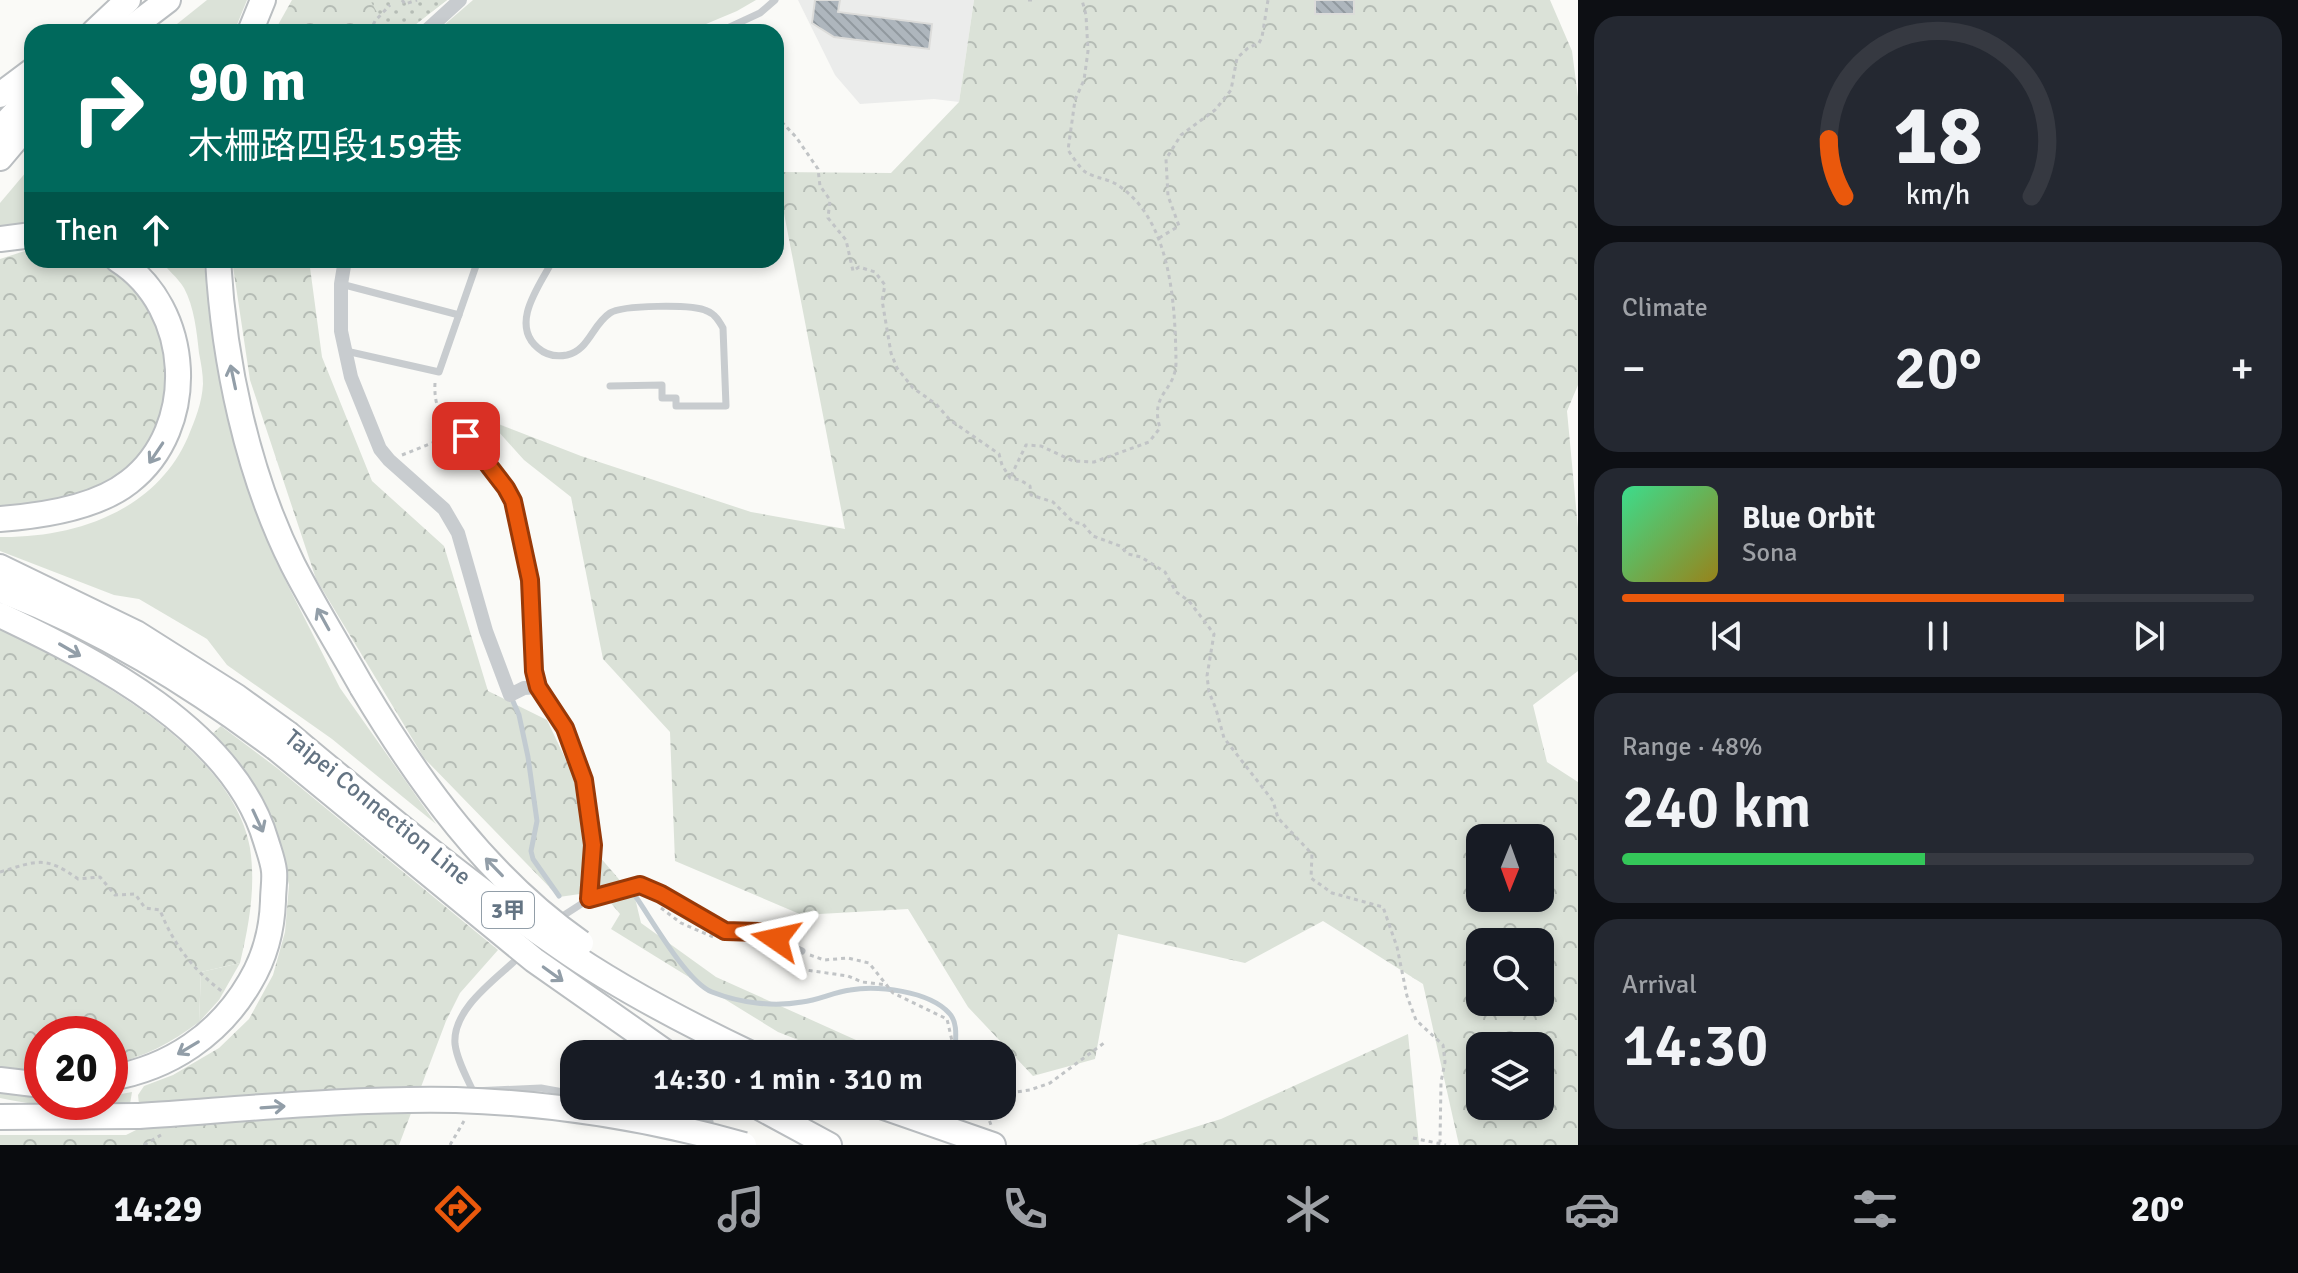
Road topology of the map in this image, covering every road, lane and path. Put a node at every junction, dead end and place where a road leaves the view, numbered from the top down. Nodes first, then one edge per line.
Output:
1 (168, 0) edge
2 (263, 0) edge
3 (402, 0) edge
4 (417, 0) edge
5 (460, 0) edge
6 (775, 0) edge
7 (1082, 0) edge
8 (1268, 0) edge
9 (122, 4) edge
10 (390, 5) dead end
11 (96, 24) edge
12 (102, 24) edge
13 (136, 24) edge
14 (253, 24) edge
15 (374, 24) edge
16 (434, 24) edge
17 (736, 24) edge
18 (24, 77) edge
19 (0, 95) edge
20 (24, 104) edge
21 (784, 124) edge
22 (0, 129) edge
23 (24, 130) edge
24 (0, 158) edge
25 (24, 236) edge
26 (1158, 238) junction
27 (0, 239) edge
28 (129, 268) edge
29 (216, 268) edge
30 (344, 268) edge
31 (475, 268) edge
32 (549, 268) edge
33 (341, 284) junction
34 (459, 315) junction
35 (344, 351) junction
36 (439, 372) junction
37 (610, 386) dead end
38 (458, 433) junction
39 (389, 460) junction
40 (1010, 478) junction
41 (0, 519) edge
42 (0, 567) edge
43 (0, 590) edge
44 (0, 615) edge
45 (538, 687) junction
46 (281, 741) junction
47 (0, 872) edge
48 (589, 899) junction
49 (658, 905) dead end
50 (723, 937) dead end
51 (747, 942) dead end
52 (802, 951) joint
53 (887, 985) junction
54 (238, 1003) junction
55 (648, 1040) edge
56 (722, 1040) edge
57 (737, 1040) edge
58 (951, 1040) edge
59 (1104, 1043) dead end
60 (128, 1073) edge
61 (0, 1080) edge
62 (24, 1083) edge
63 (560, 1091) edge
64 (1016, 1092) edge
65 (0, 1110) edge
66 (24, 1113) edge
67 (128, 1116) edge
68 (0, 1117) edge
69 (24, 1117) edge
70 (646, 1120) edge
71 (706, 1120) edge
72 (783, 1120) edge
73 (921, 1120) edge
74 (710, 1122) dead end
75 (1413, 1138) dead end
76 (154, 1140) dead end
77 (1440, 1142) junction
78 (695, 1143) edge
79 (144, 1145) edge
80 (744, 1145) edge
81 (829, 1145) edge
82 (993, 1145) edge
83 (1446, 1145) edge

1 - 13 highway
2 - 14 highway
3 - 4 path
5 - 16 street
6 - 17 lane
7 - 26 path
8 - 26 path
9 - 11 highway
9 - 12 highway
10 - 15 path
18 - 19 highway
20 - 22 highway
21 - 40 path
23 - 24 highway
25 - 27 highway
26 - 40 path
28 -> 41 highway
57 -> 29 highway, bridge
30 - 33 street
31 - 34 lane
32 - 37 lane
33 - 34 lane
33 - 35 street
34 - 36 lane
35 - 36 lane
35 - 39 street
36 - 38 path
38 - 39 path
38 - 45 lane
39 - 45 street
40 - 77 path
42 - 46 highway, Taipei Connection Line / 3甲
43 - 46 highway, Taipei Connection Line / 3甲
44 -> 54 highway
45 - 48 street
46 -> 55 highway, Taipei Connection Line / 3甲, bridge
46 - 56 highway, Taipei Connection Line / 3甲, bridge
47 - 54 path
48 - 52 lane
48 - 63 lane
49 - 50 path
51 - 53 path
52 - 53 path
53 - 58 path
54 -> 60 highway
59 - 64 path
61 - 62 highway
65 - 66 highway
67 -> 80 highway, bridge
68 - 69 highway
70 - 78 lane
71 - 74 lane
72 - 81 highway
73 - 82 highway
75 - 77 path
76 - 79 path
77 - 83 path

